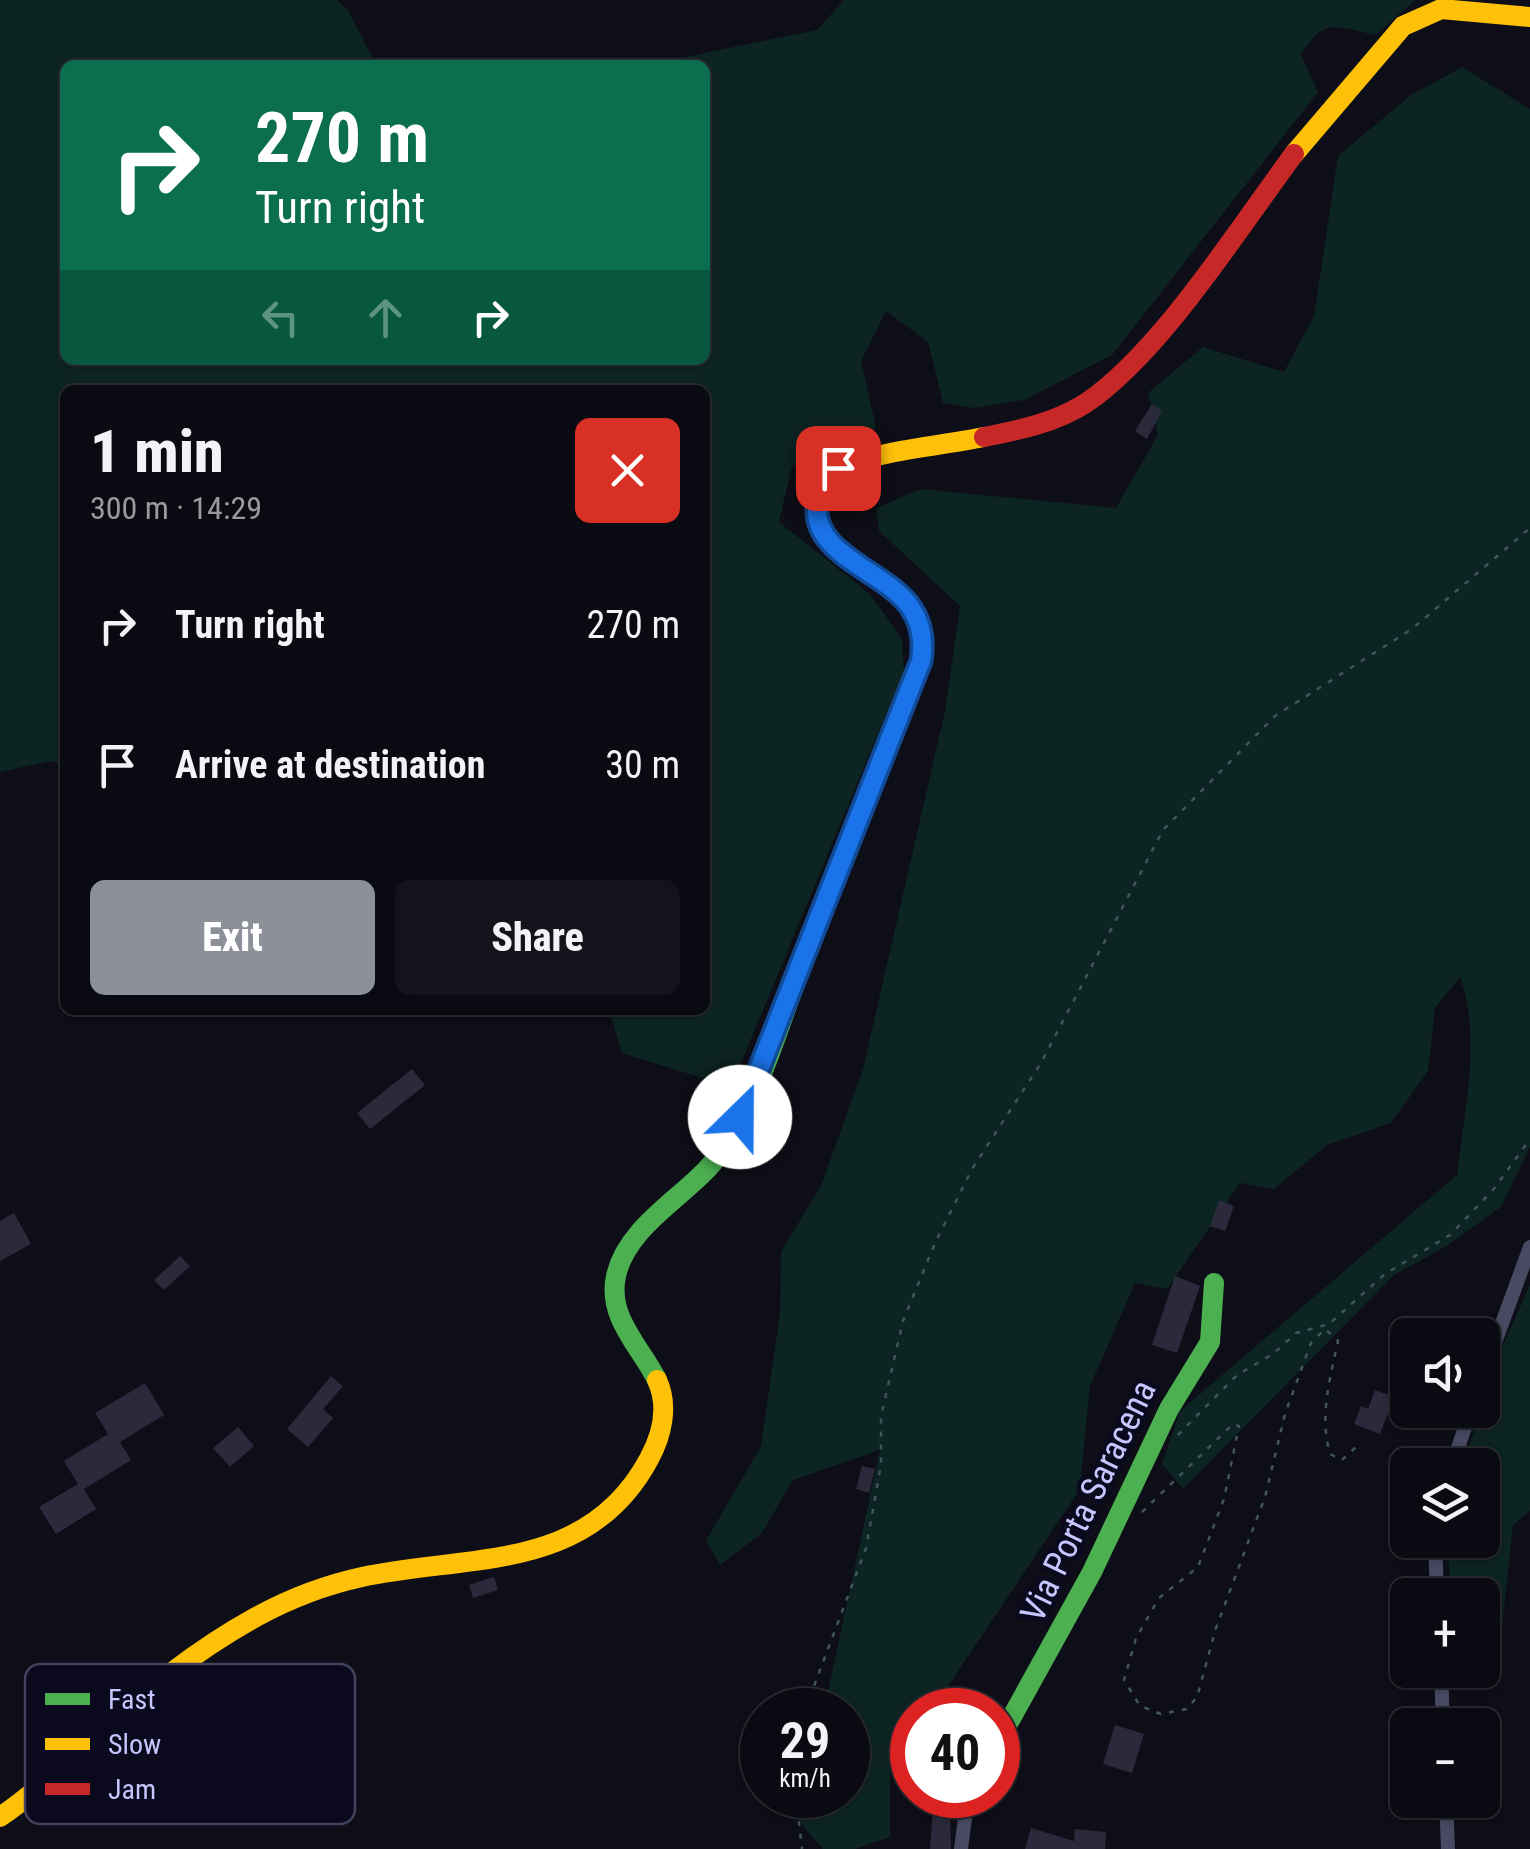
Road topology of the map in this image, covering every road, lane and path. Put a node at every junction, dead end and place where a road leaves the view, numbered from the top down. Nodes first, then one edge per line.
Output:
1 (1530, 16) edge
2 (1530, 528) edge
3 (1530, 1139) edge
4 (1530, 1146) edge
5 (1521, 1157) junction
6 (1530, 1247) edge
7 (1214, 1283) dead end
8 (1500, 1329) edge
9 (1178, 1436) dead end
10 (1356, 1446) dead end
11 (1142, 1512) dead end
12 (181, 1664) edge
13 (813, 1688) edge
14 (1020, 1702) edge
15 (25, 1796) edge
16 (0, 1817) edge
17 (799, 1818) edge
18 (965, 1818) edge
19 (1447, 1818) edge
20 (802, 1849) edge
21 (961, 1849) edge
22 (1448, 1849) edge

1 - 12 street
2 - 13 path
3 - 5 path
4 - 5 path
5 - 9 path
6 - 8 street
7 - 14 street, Via Porta Saracena
10 - 11 path
15 - 16 street
17 - 20 path
18 - 21 street
19 - 22 street

